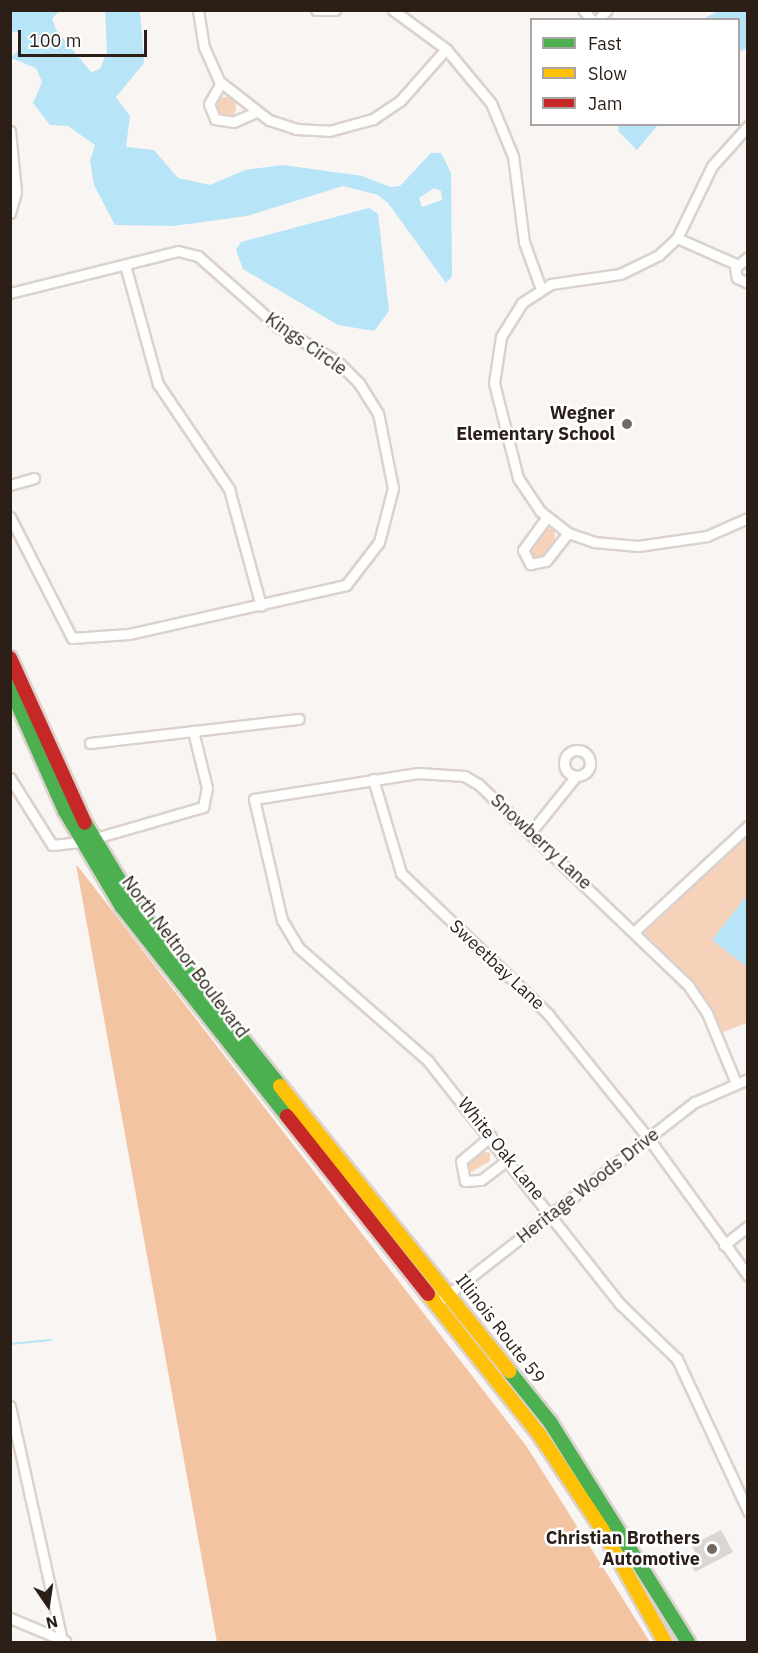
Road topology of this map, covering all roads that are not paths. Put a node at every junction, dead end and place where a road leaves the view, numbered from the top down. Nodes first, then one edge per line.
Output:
1 (198, 10) edge
2 (316, 10) edge
3 (335, 10) edge
4 (393, 10) edge
5 (446, 49) junction
6 (221, 83) junction
7 (256, 112) junction
8 (747, 126) edge
9 (10, 131) edge
10 (10, 213) edge
11 (677, 238) junction
12 (747, 257) edge
13 (736, 264) junction
14 (125, 265) junction
15 (747, 283) edge
16 (541, 289) junction
17 (10, 293) edge
18 (34, 477) dead end
19 (10, 484) edge
20 (10, 517) edge
21 (547, 517) junction
22 (747, 518) edge
23 (568, 533) junction
24 (261, 606) junction
25 (10, 658) edge
26 (10, 687) edge
27 (299, 719) dead end
28 (193, 731) junction
29 (37, 734) junction
30 (90, 743) dead end
31 (576, 776) dead end
32 (10, 778) edge
33 (373, 779) junction
34 (254, 799) joint
35 (747, 826) edge
36 (531, 832) junction
37 (87, 841) junction
38 (636, 930) junction
39 (256, 1058) joint
40 (747, 1079) edge
41 (736, 1083) junction
42 (491, 1136) junction
43 (649, 1138) junction
44 (303, 1140) joint
45 (509, 1159) junction
46 (554, 1215) junction
47 (747, 1226) edge
48 (724, 1245) junction
49 (747, 1276) edge
50 (449, 1294) junction
51 (436, 1304) junction
52 (10, 1406) edge
53 (747, 1511) edge
54 (10, 1618) edge
55 (65, 1641) edge
56 (665, 1642) edge
57 (688, 1642) edge

1 - 6 street
2 - 3 street
4 - 5 street
5 - 7 street
5 - 16 street
6 - 7 street
6 - 7 street
8 - 11 street
9 - 10 street
11 - 13 street
11 - 16 street
12 - 13 street
13 - 15 street
14 - 17 street
14 - 24 street
14 - 24 street, Kings Circle
16 - 21 street
18 - 19 street
20 - 24 street, Kings Circle
21 - 23 street
21 - 23 street
22 - 23 street
25 - 29 main road, North Neltnor Boulevard
26 - 29 main road, North Neltnor Boulevard
27 - 28 street
28 - 30 street
28 - 37 street
29 - 37 main road, North Neltnor Boulevard
31 - 36 street
32 - 37 street
33 - 34 street, Snowberry Lane
33 - 36 street, Snowberry Lane
33 - 43 street, Sweetbay Lane
34 - 42 street, White Oak Lane
35 - 38 street
36 - 38 street, Snowberry Lane
37 - 39 main road, North Neltnor Boulevard
37 - 44 main road, North Neltnor Boulevard
38 - 41 street, Snowberry Lane
39 - 50 main road, Illinois Route 59
40 - 41 street, Heritage Woods Drive
41 - 43 street, Heritage Woods Drive
42 - 45 street, White Oak Lane
42 - 45 street
43 - 46 street, Heritage Woods Drive
43 - 48 street, Sweetbay Lane
44 - 51 main road, Illinois Route 59
45 - 46 street, White Oak Lane
46 - 50 street, Heritage Woods Drive
46 - 53 street, White Oak Lane
47 - 48 street
48 - 49 street, Sweetbay Lane
50 - 51 street, Heritage Woods Drive
50 - 57 main road, Illinois Route 59
51 - 56 main road, Illinois Route 59
52 - 55 street
54 - 55 street

